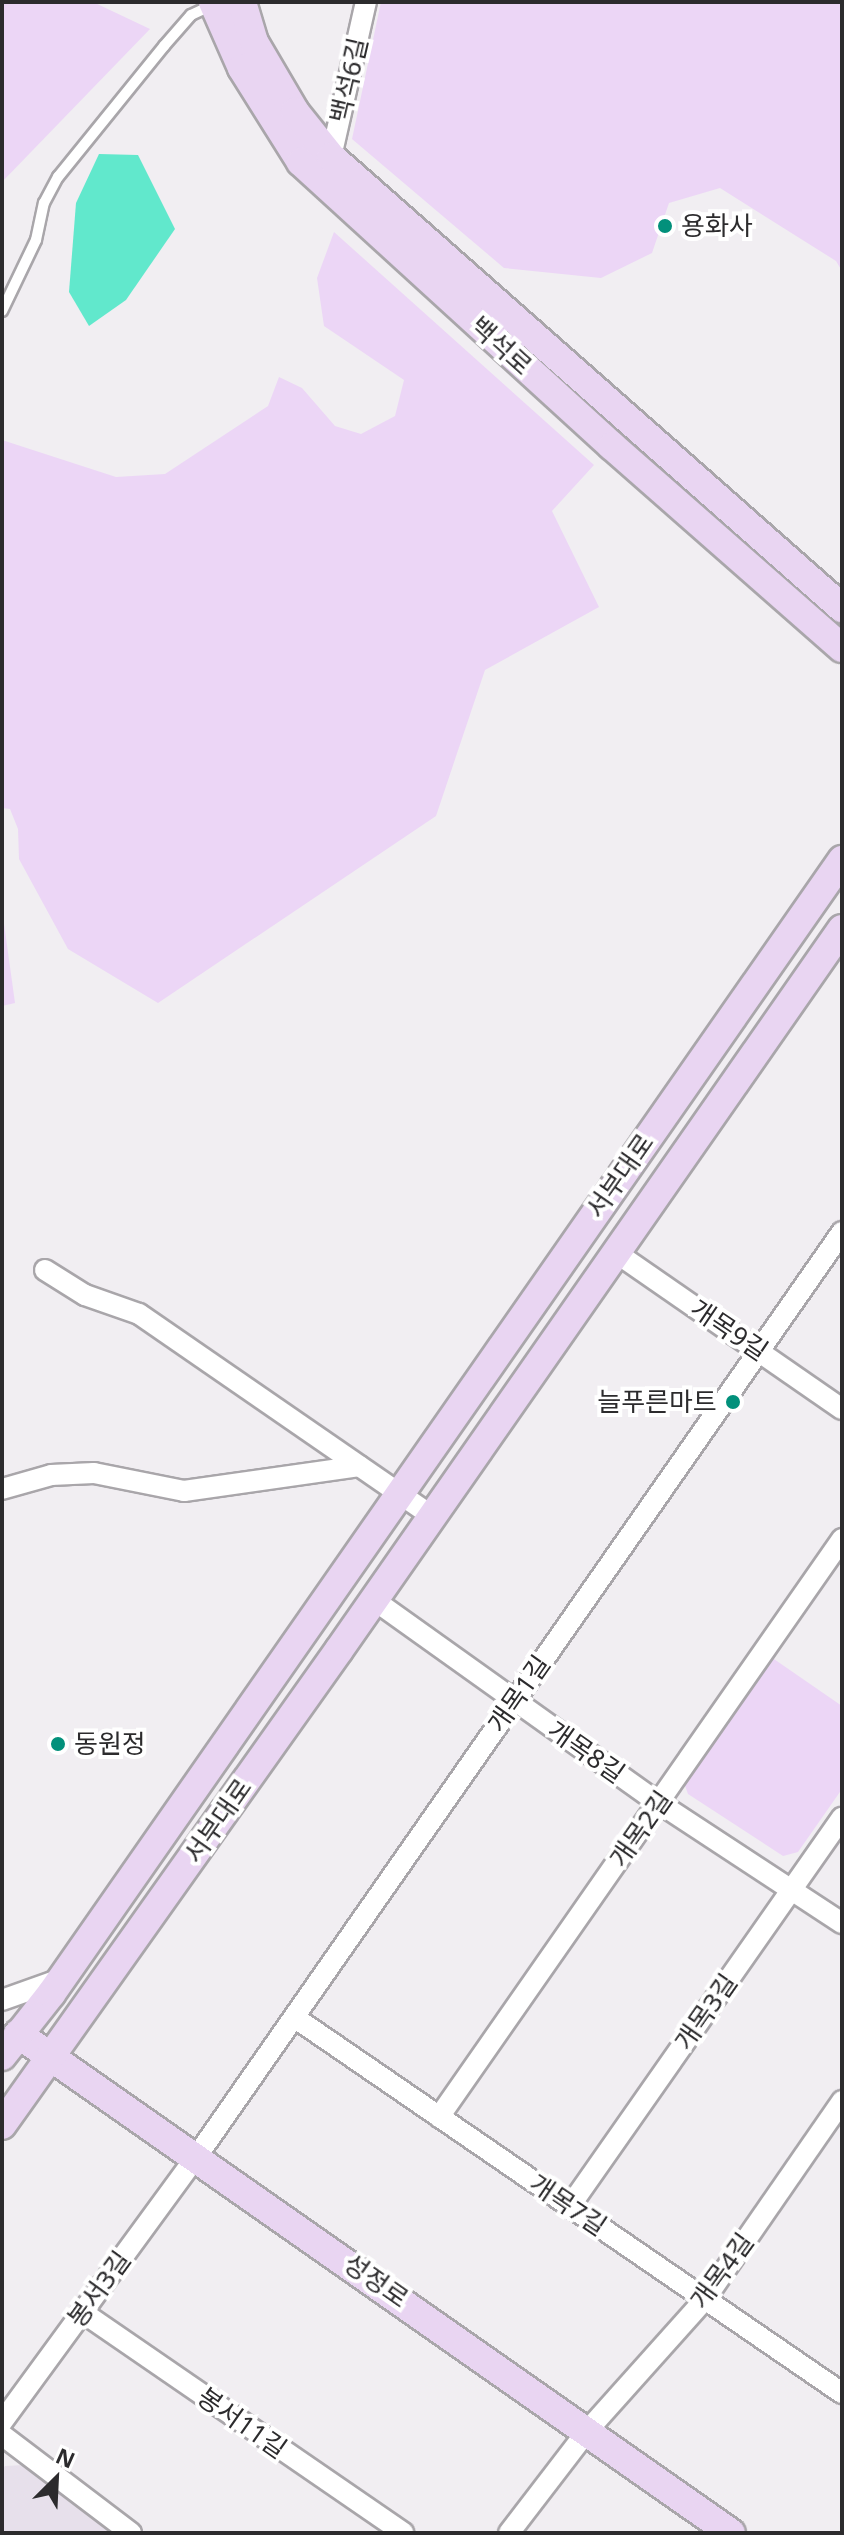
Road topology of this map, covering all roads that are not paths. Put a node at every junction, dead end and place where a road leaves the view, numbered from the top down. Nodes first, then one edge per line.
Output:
1 (242, 2) edge
2 (366, 2) edge
3 (214, 3) edge
4 (331, 157) junction
5 (2, 311) edge
6 (842, 608) edge
7 (832, 639) edge
8 (842, 662) edge
9 (842, 860) edge
10 (842, 929) edge
11 (842, 1232) edge
12 (615, 1252) junction
13 (45, 1270) dead end
14 (759, 1350) junction
15 (842, 1409) edge
16 (359, 1466) junction
17 (2, 1489) edge
18 (397, 1493) junction
19 (432, 1516) junction
20 (842, 1539) edge
21 (374, 1600) junction
22 (514, 1702) junction
23 (659, 1803) junction
24 (842, 1818) edge
25 (792, 1889) junction
26 (842, 1923) edge
27 (61, 1979) junction
28 (2, 2000) edge
29 (294, 2017) junction
30 (10, 2045) edge
31 (50, 2057) junction
32 (842, 2101) edge
33 (439, 2117) junction
34 (2, 2125) edge
35 (197, 2156) junction
36 (570, 2206) junction
37 (705, 2299) junction
38 (82, 2312) junction
39 (838, 2381) edge
40 (2, 2422) edge
41 (588, 2430) junction
42 (2, 2435) edge
43 (131, 2533) edge
44 (403, 2533) edge
45 (509, 2533) edge
46 (731, 2533) edge

1 - 4 main road, 백석로
2 - 4 street, 백석6길
3 - 5 lane
3 - 7 main road, 백석로
4 - 6 main road, 백석로
7 - 8 main road, 백석로
9 - 18 main road, 서부대로
10 - 12 main road, 서부대로
11 - 14 street, 개목1길
12 - 14 street, 개목9길
12 - 19 main road, 서부대로
13 - 16 street
14 - 15 street, 개목9길
14 - 22 street, 개목1길
16 - 17 street
16 - 18 street
18 - 19 street
18 - 27 main road, 서부대로
19 - 21 main road, 서부대로
20 - 23 street, 개목2길
21 - 22 street, 개목8길
21 - 31 main road, 서부대로
22 - 23 street, 개목8길
22 - 29 street, 개목1길
23 - 25 street, 개목8길
23 - 33 street, 개목2길
24 - 25 street, 개목3길
25 - 26 street, 개목8길
25 - 36 street, 개목3길
27 - 28 street
27 - 30 main road, 서부대로
29 - 33 street, 개목7길
29 - 35 street, 개목1길
30 - 31 main road, 성정로
31 - 34 main road, 서부대로
31 - 35 main road, 성정로
32 - 37 street, 개목4길
33 - 36 street, 개목7길
35 - 38 street, 봉서3길
35 - 41 main road, 성정로
36 - 37 street, 개목7길
37 - 39 street, 개목7길
37 - 41 street, 개목4길
38 - 40 street, 봉서3길
38 - 44 street, 봉서11길
41 - 45 street, 개목4길
41 - 46 main road, 성정로
42 - 43 street

